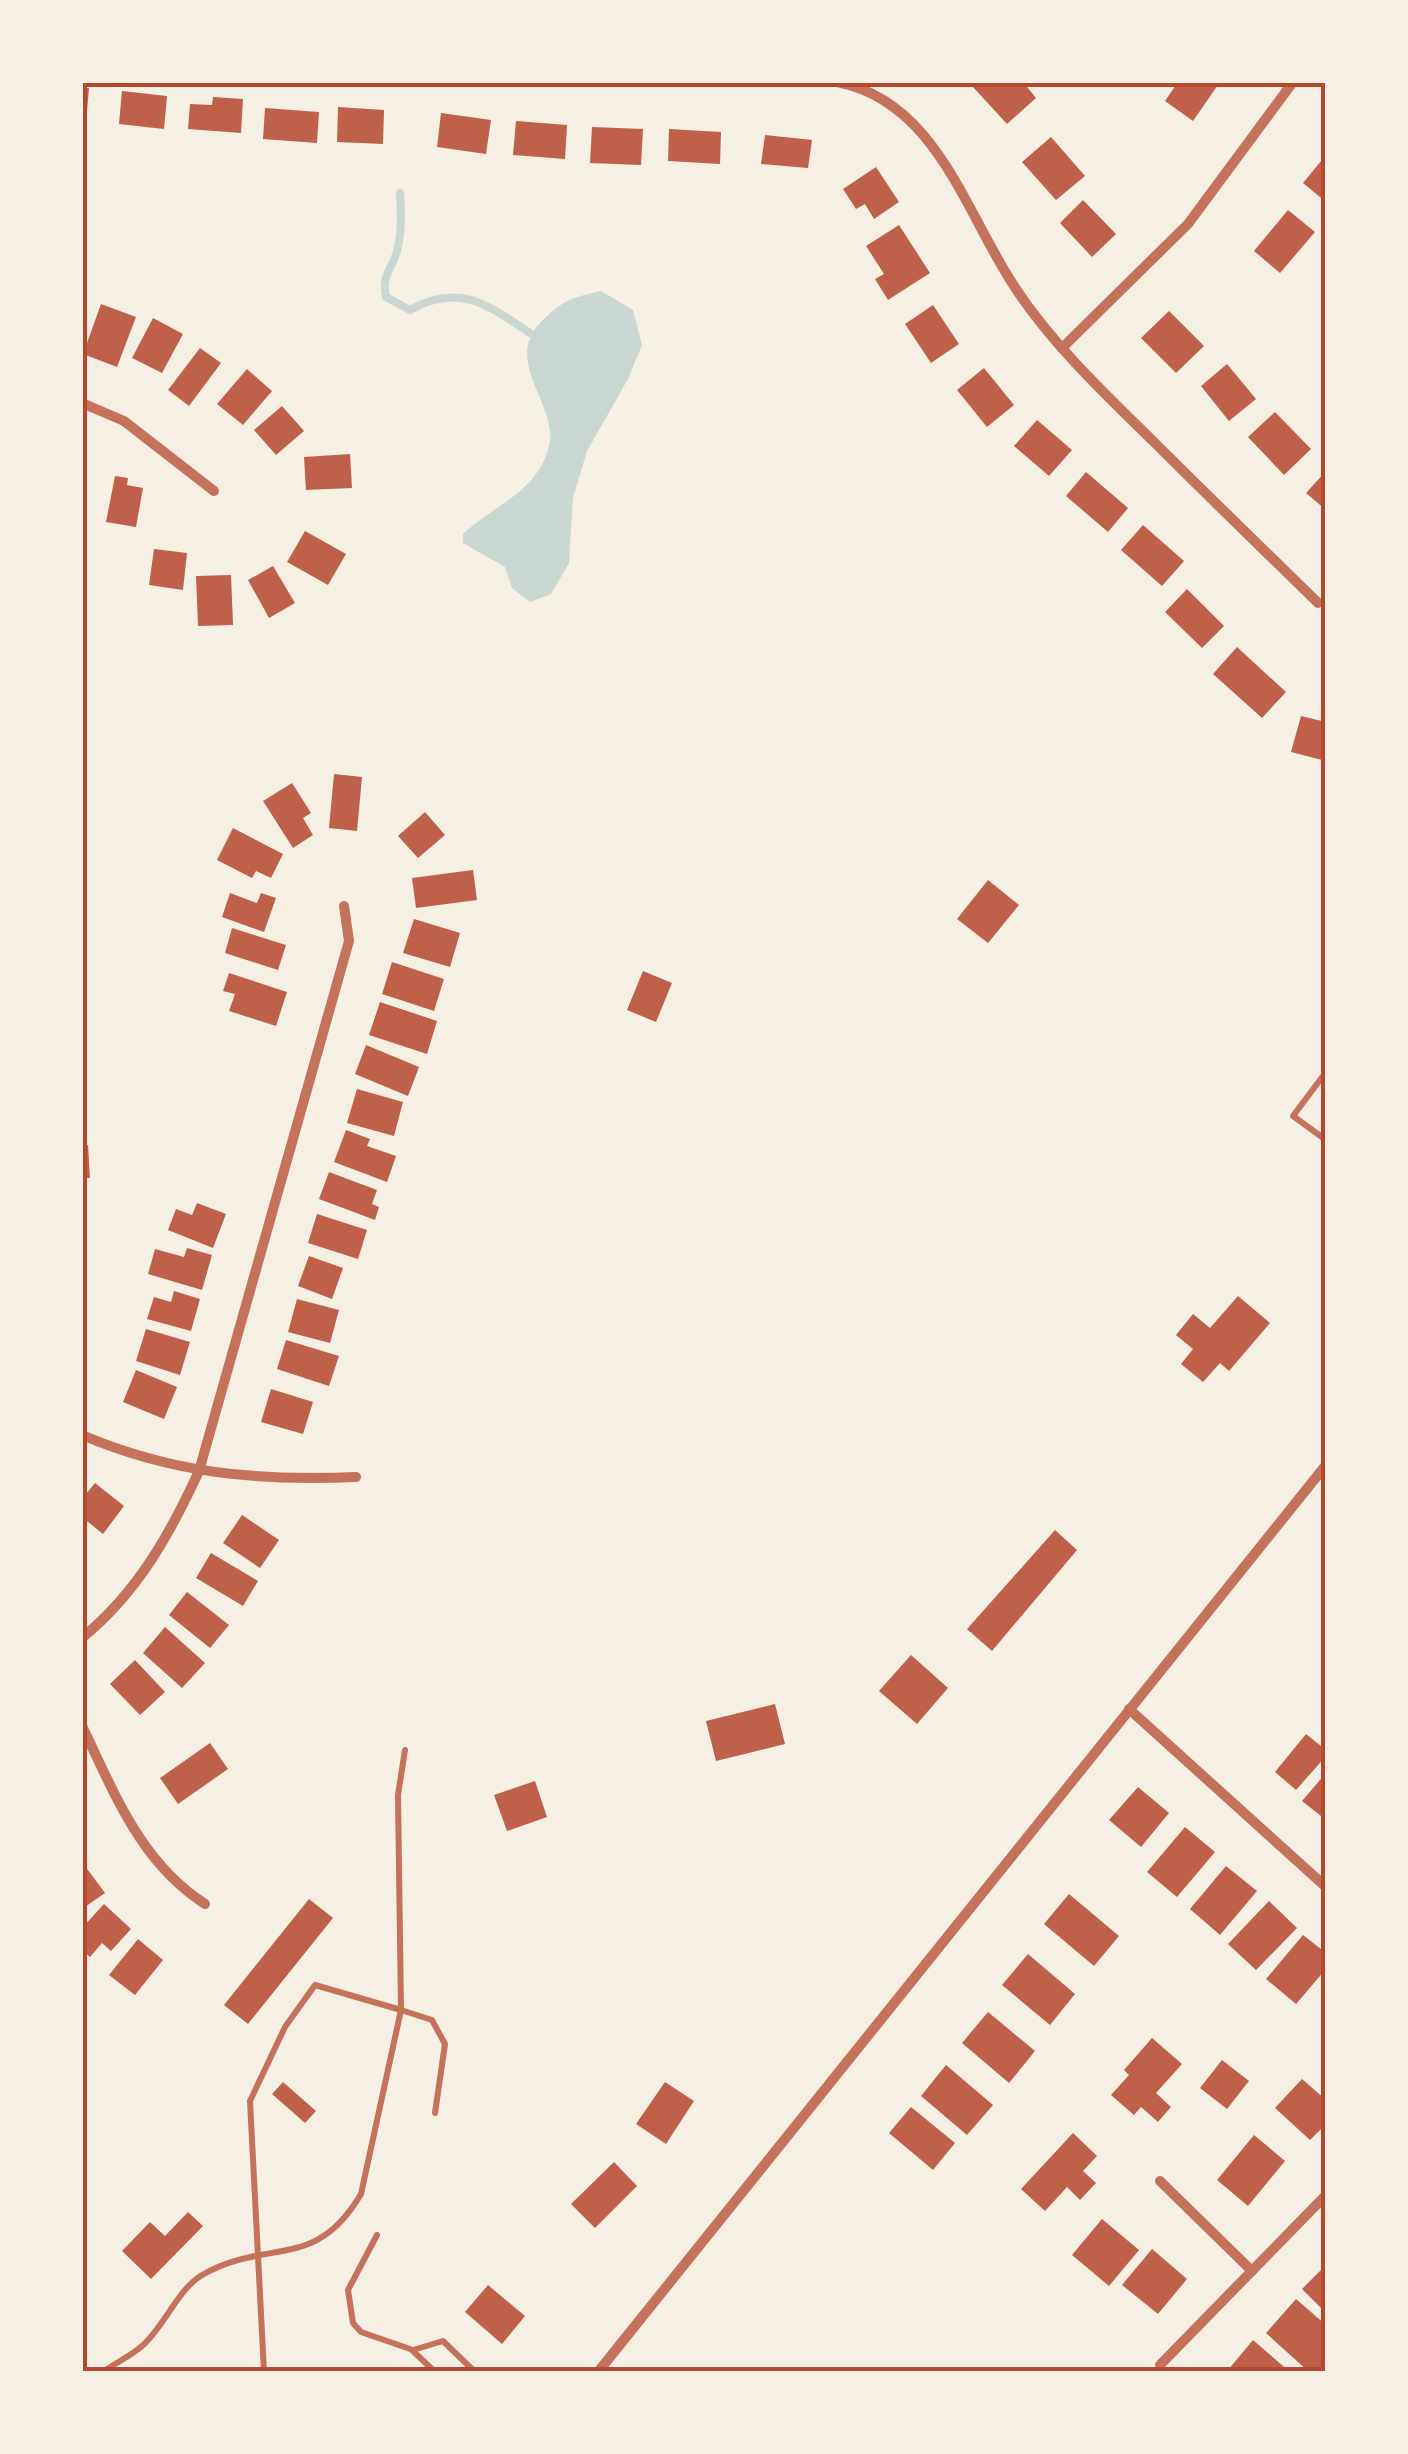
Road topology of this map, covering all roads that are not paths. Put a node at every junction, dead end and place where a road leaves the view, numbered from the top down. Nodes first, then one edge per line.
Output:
1 (837, 82) edge
2 (1293, 82) edge
3 (1062, 348) junction
4 (82, 403) edge
5 (214, 491) dead end
6 (1318, 603) dead end
7 (344, 906) dead end
8 (1326, 1072) edge
9 (1326, 1140) edge
10 (82, 1435) edge
11 (1326, 1466) edge
12 (200, 1470) junction
13 (356, 1477) dead end
14 (82, 1638) edge
15 (1129, 1709) junction
16 (82, 1726) edge
17 (405, 1750) dead end
18 (1326, 1886) edge
19 (205, 1904) dead end
20 (400, 2010) junction
21 (435, 2113) dead end
22 (1160, 2181) dead end
23 (1326, 2195) edge
24 (377, 2235) dead end
25 (257, 2253) junction
26 (1252, 2271) junction
27 (412, 2350) junction
28 (1160, 2365) dead end
29 (102, 2372) edge
30 (264, 2372) edge
31 (435, 2372) edge
32 (475, 2372) edge
33 (598, 2372) edge

1 - 3 street
2 - 3 street
3 - 6 street
4 - 5 street
7 - 12 street
8 - 9 lane
10 - 12 street
11 - 15 street
12 - 13 street
12 - 14 street
15 - 18 street
15 - 33 street
16 - 19 street
17 - 20 lane
20 - 21 lane
20 - 25 lane
20 - 25 lane
22 - 26 street
23 - 26 street
24 - 27 lane
25 - 29 lane
25 - 30 lane
26 - 28 street
27 - 31 lane
27 - 32 lane

